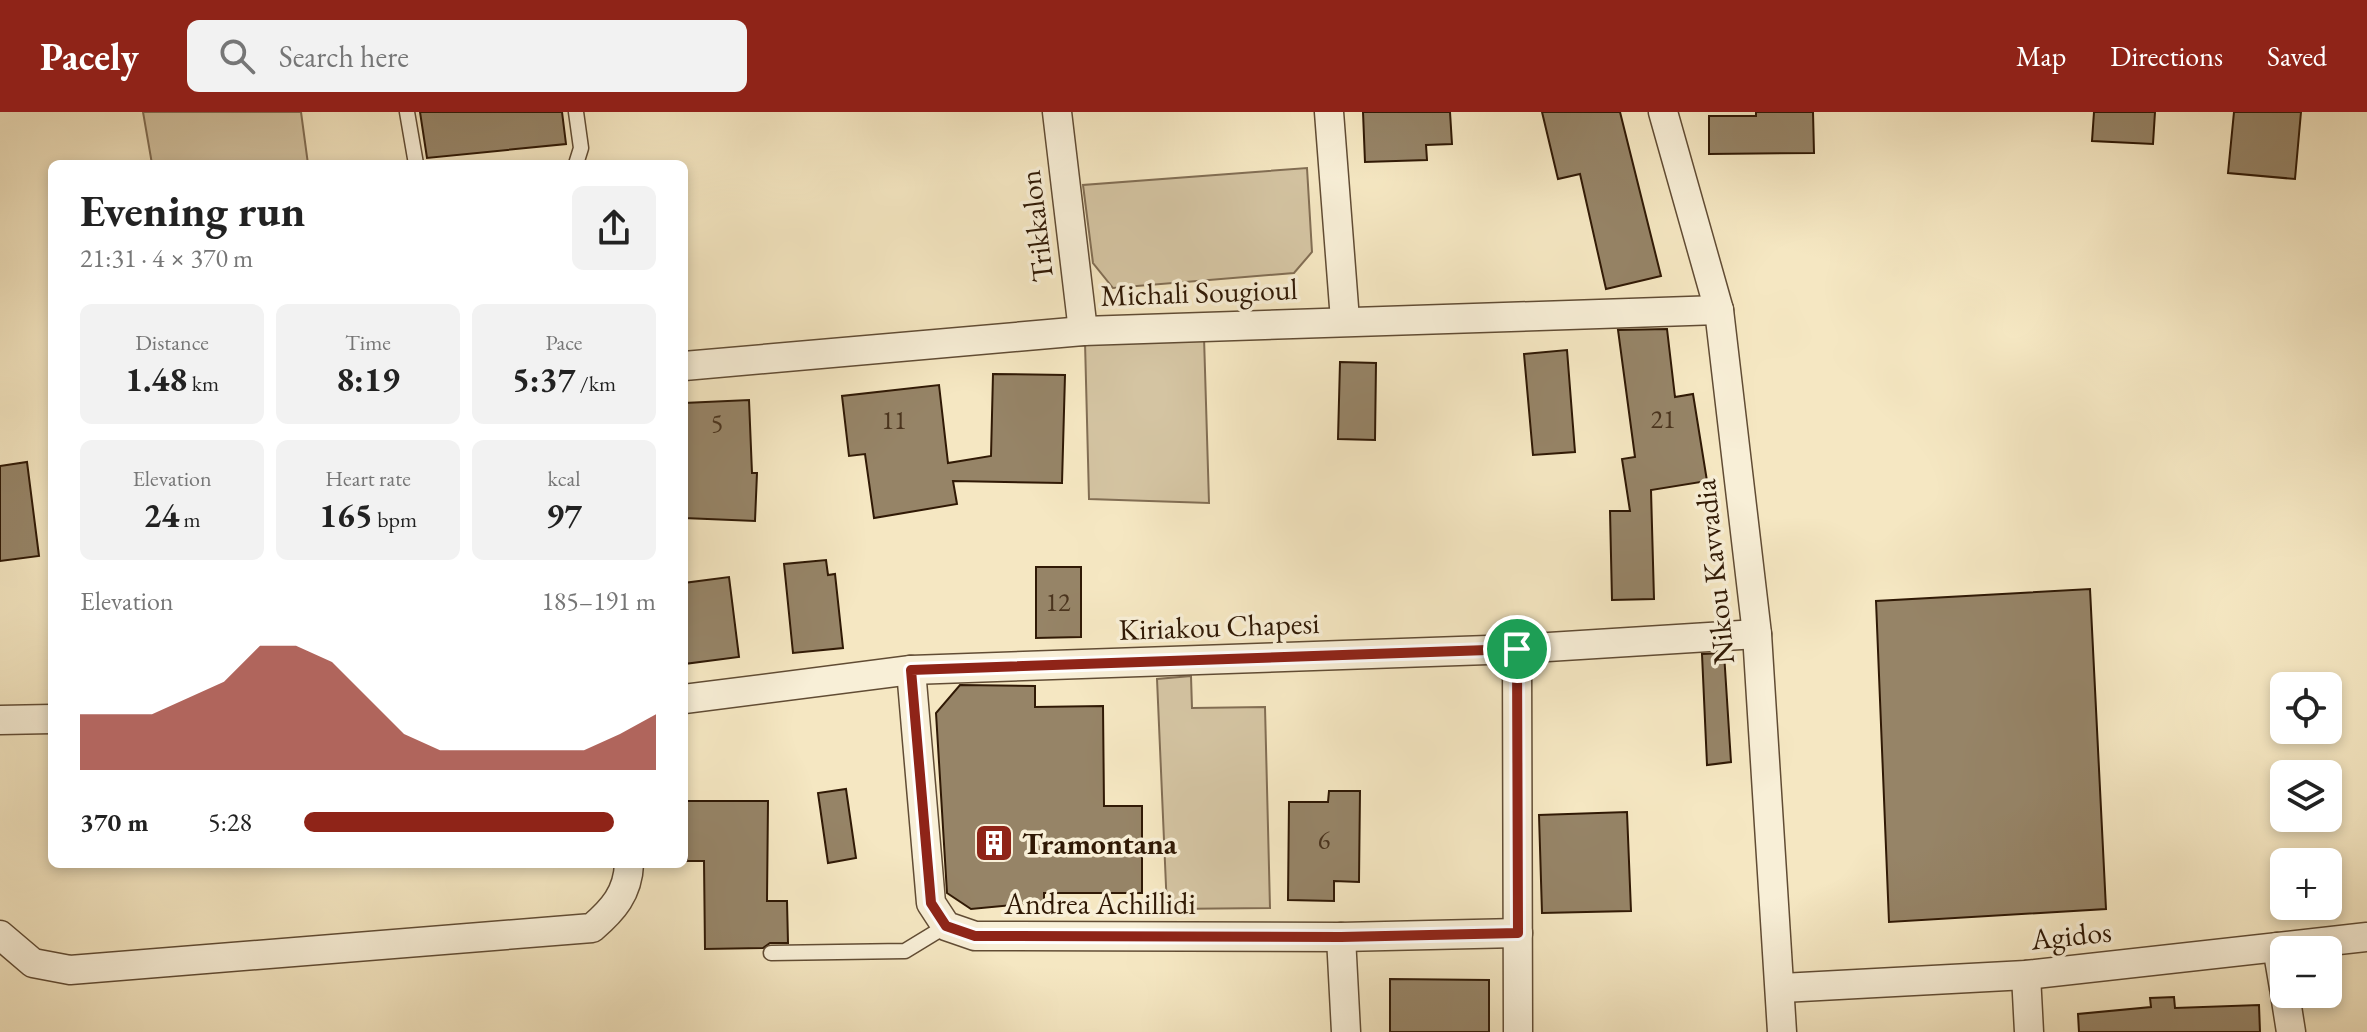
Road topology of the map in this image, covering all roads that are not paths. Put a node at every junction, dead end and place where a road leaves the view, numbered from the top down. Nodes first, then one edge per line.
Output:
1 (407, 112) edge
2 (576, 112) edge
3 (1057, 112) edge
4 (1329, 112) edge
5 (1663, 112) edge
6 (415, 160) edge
7 (577, 160) edge
8 (1719, 310) junction
9 (1345, 320) junction
10 (1083, 331) junction
11 (688, 366) edge
12 (1757, 634) junction
13 (1517, 649) junction
14 (911, 670) junction
15 (688, 698) edge
16 (48, 719) edge
17 (0, 720) edge
18 (629, 868) edge
19 (946, 926) junction
20 (1518, 933) junction
21 (0, 935) edge
22 (1341, 937) junction
23 (2367, 937) edge
24 (2342, 940) edge
25 (2270, 948) edge
26 (771, 953) dead end
27 (2026, 975) junction
28 (1782, 988) junction
29 (2287, 1008) edge
30 (1346, 1032) edge
31 (1518, 1032) edge
32 (1782, 1032) edge
33 (2029, 1032) edge
34 (2291, 1032) edge

1 - 6 lane
2 - 7 lane
3 - 10 street, Trikkalon
4 - 9 street
5 - 8 street, Nikou Kavvadia
8 - 9 street, Michali Sougioul
8 - 12 street, Nikou Kavvadia
9 - 10 street, Michali Sougioul
10 - 11 street, Michali Sougioul
12 - 13 street, Kiriakou Chapesi
12 - 28 street, Nikou Kavvadia
13 - 14 street, Kiriakou Chapesi
13 - 20 street
14 - 15 street, Kiriakou Chapesi
14 - 19 street
16 - 17 street
18 - 21 street
19 - 22 street, Andrea Achillidi
19 - 26 lane
20 - 22 street, Andrea Achillidi
20 - 31 street
22 - 30 street
23 - 24 street, Agidos
25 - 27 street, Agidos
27 - 28 street, Agidos
27 - 33 street
28 - 32 street, Nikou Kavvadia
29 - 34 street

